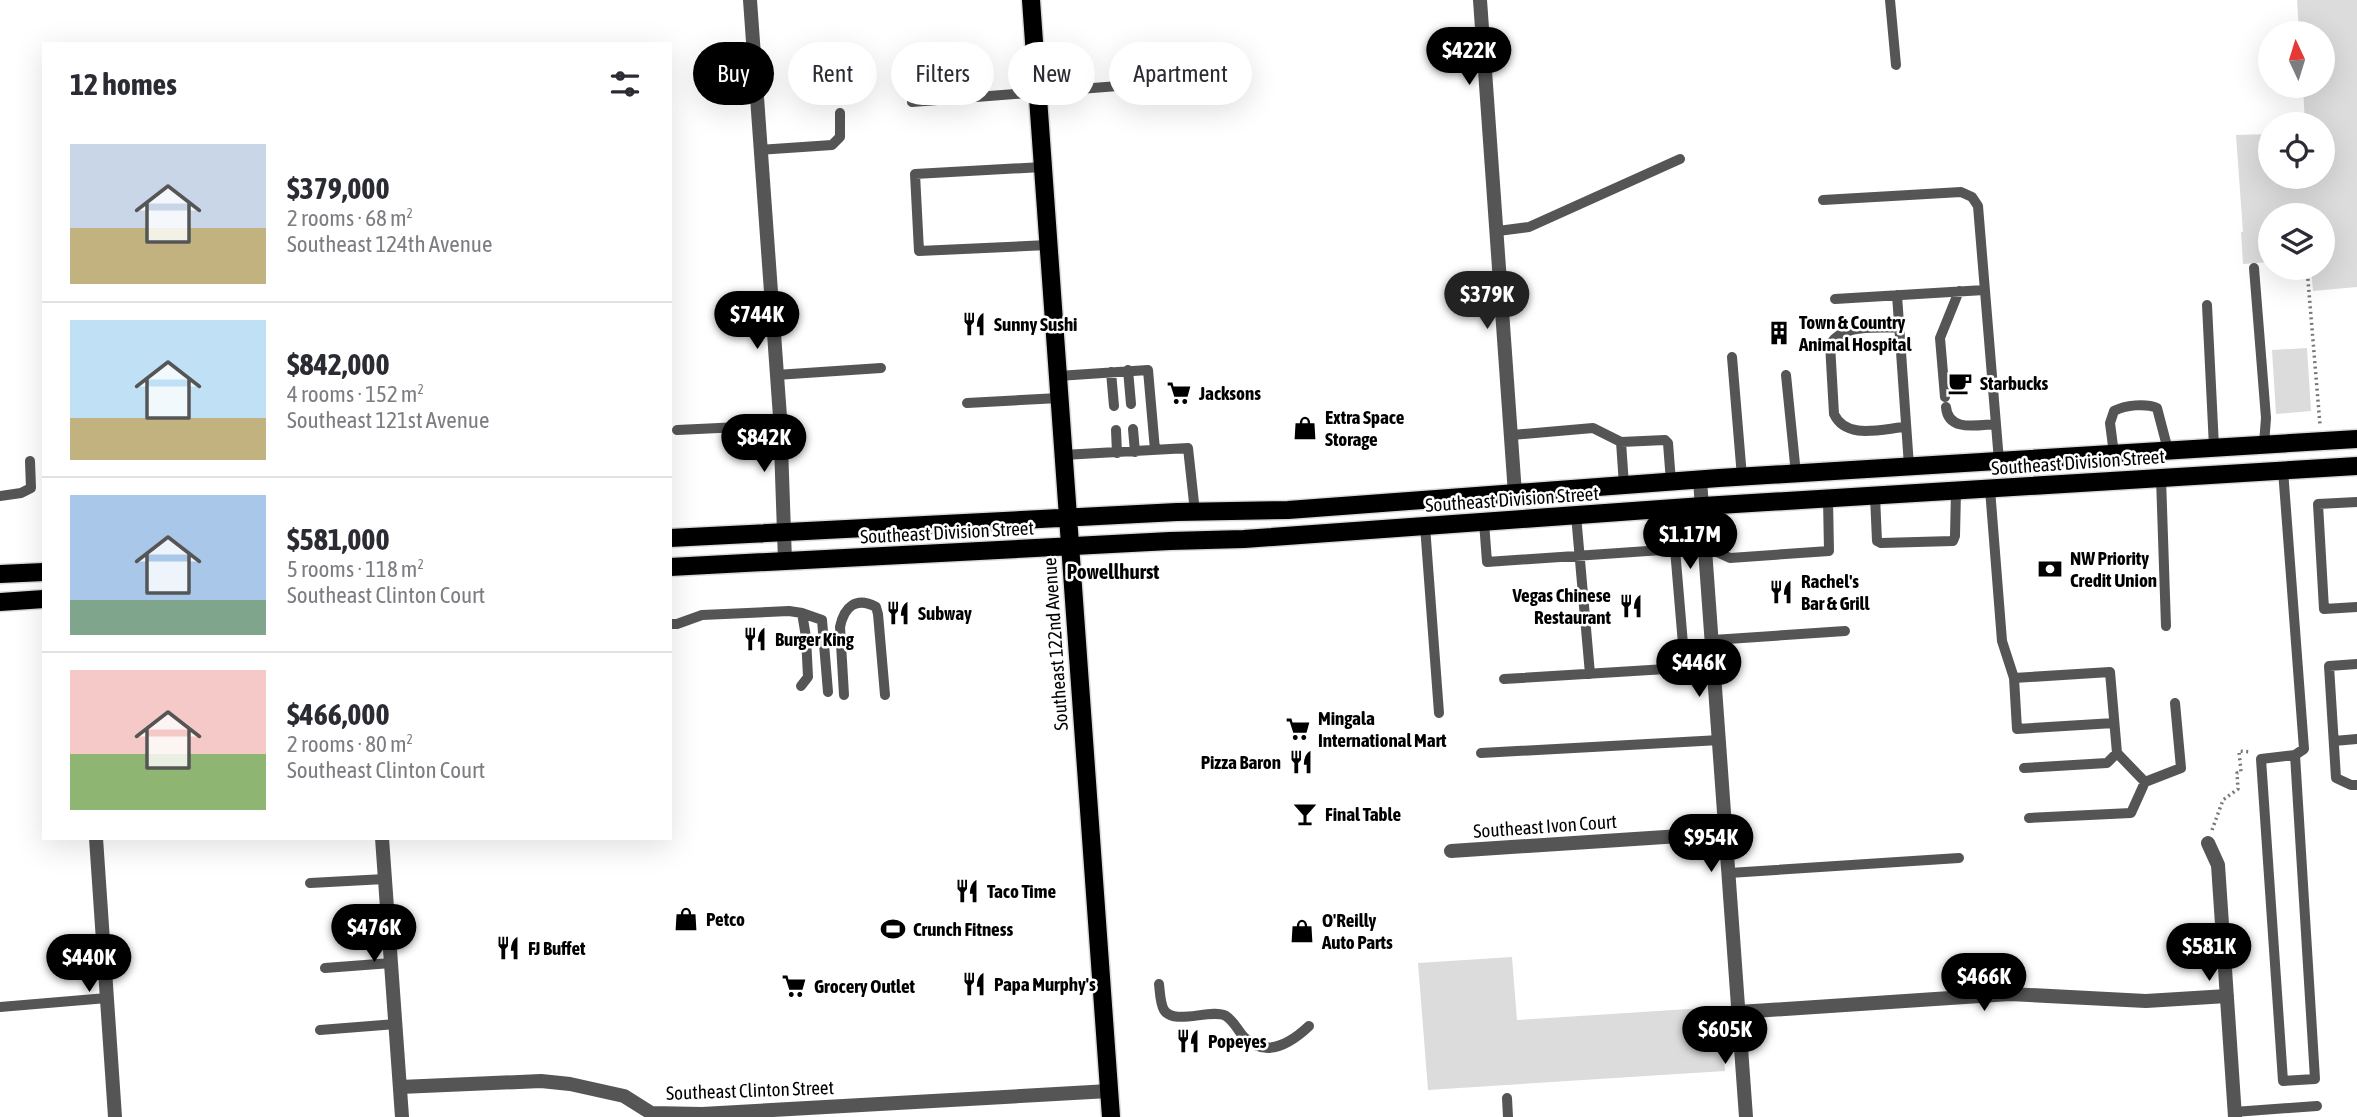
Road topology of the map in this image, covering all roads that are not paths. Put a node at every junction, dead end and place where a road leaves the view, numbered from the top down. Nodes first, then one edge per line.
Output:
1 (750, 0) edge
2 (1031, 0) edge
3 (1480, 0) edge
4 (1890, 0) edge
5 (1034, 42) edge
6 (1896, 65) dead end
7 (1038, 105) edge
8 (840, 113) dead end
9 (761, 150) junction
10 (1680, 159) dead end
11 (1043, 167) junction
12 (1823, 200) dead end
13 (1498, 231) junction
14 (1048, 245) junction
15 (2254, 268) dead end
16 (1984, 290) junction
17 (1959, 291) junction
18 (1897, 295) junction
19 (1835, 299) dead end
20 (2207, 305) dead end
21 (1899, 327) junction
22 (1732, 357) dead end
23 (881, 368) dead end
24 (1128, 370) junction
25 (1111, 372) junction
26 (776, 375) junction
27 (1786, 375) dead end
28 (1058, 376) junction
29 (1059, 398) junction
30 (967, 403) dead end
31 (1131, 404) dead end
32 (1114, 405) dead end
33 (1995, 424) junction
34 (740, 427) dead end
35 (1905, 427) junction
36 (1133, 429) dead end
37 (677, 430) dead end
38 (1116, 430) dead end
39 (1511, 435) junction
40 (2357, 439) edge
41 (1621, 442) junction
42 (2264, 444) junction
43 (2214, 447) junction
44 (1155, 450) junction
45 (2168, 450) junction
46 (1135, 452) junction
47 (1117, 453) junction
48 (1063, 454) junction
49 (2114, 454) junction
50 (30, 461) dead end
51 (1999, 461) junction
52 (1909, 466) junction
53 (2357, 466) edge
54 (2283, 470) junction
55 (1796, 474) junction
56 (1742, 477) junction
57 (2161, 478) junction
58 (1700, 480) junction
59 (1671, 482) junction
60 (1624, 485) junction
61 (1990, 489) junction
62 (1956, 491) junction
63 (1515, 494) junction
64 (0, 496) edge
65 (1875, 496) junction
66 (1828, 499) junction
67 (2357, 502) edge
68 (1703, 506) junction
69 (1195, 512) junction
70 (1576, 515) junction
71 (1067, 519) junction
72 (1484, 522) junction
73 (1425, 526) junction
74 (783, 531) junction
75 (672, 538) edge
76 (1069, 546) junction
77 (1706, 547) junction
78 (1675, 549) junction
79 (1580, 556) junction
80 (785, 561) junction
81 (672, 567) edge
82 (42, 572) edge
83 (0, 574) edge
84 (42, 599) edge
85 (0, 601) edge
86 (2357, 607) edge
87 (802, 613) junction
88 (672, 624) edge
89 (2166, 626) dead end
90 (1845, 631) dead end
91 (1713, 640) junction
92 (2357, 664) edge
93 (1715, 666) junction
94 (1685, 668) junction
95 (1590, 674) junction
96 (2014, 678) junction
97 (1504, 679) dead end
98 (801, 686) dead end
99 (828, 692) dead end
100 (844, 695) dead end
101 (885, 695) dead end
102 (2175, 703) dead end
103 (1439, 713) dead end
104 (2114, 723) junction
105 (2357, 739) edge
106 (1720, 740) junction
107 (2334, 741) junction
108 (1481, 753) dead end
109 (2117, 753) junction
110 (2295, 755) junction
111 (2024, 768) dead end
112 (2145, 782) junction
113 (2357, 785) edge
114 (2029, 818) dead end
115 (1726, 833) junction
116 (96, 840) edge
117 (382, 840) edge
118 (2208, 843) road end
119 (1451, 851) dead end
120 (1959, 858) dead end
121 (1729, 873) junction
122 (385, 879) junction
123 (310, 883) dead end
124 (391, 963) junction
125 (325, 968) dead end
126 (1159, 984) dead end
127 (2227, 996) junction
128 (107, 998) junction
129 (0, 1007) edge
130 (1739, 1012) junction
131 (396, 1024) junction
132 (1309, 1026) dead end
133 (320, 1030) dead end
134 (400, 1087) junction
135 (1109, 1091) junction
136 (1507, 1098) dead end
137 (2317, 1106) dead end
138 (875, 1111) edge
139 (651, 1115) edge
140 (2234, 1115) edge
141 (115, 1117) edge
142 (402, 1117) edge
143 (1111, 1117) edge
144 (1508, 1117) edge
145 (1746, 1117) edge

1 - 9 street
2 - 5 main road, Southeast 122nd Avenue
3 - 13 street
4 - 6 lane
7 - 11 main road, Southeast 122nd Avenue
8 - 9 lane
9 - 26 street
10 - 13 lane
11 - 14 main road, Southeast 122nd Avenue
11 - 14 lane
12 - 16 lane
13 - 39 street
14 - 28 main road, Southeast 122nd Avenue
15 - 42 lane
16 - 17 lane
16 - 33 lane
17 - 18 lane
17 - 33 lane
18 - 19 lane
18 - 21 lane
20 - 43 lane
21 - 35 lane
21 - 35 lane
22 - 56 lane
23 - 26 lane
24 - 25 lane
24 - 31 lane
24 - 44 lane
25 - 28 lane
25 - 32 lane
26 - 74 street
27 - 55 lane
28 - 29 main road, Southeast 122nd Avenue
29 - 30 lane
29 - 48 main road, Southeast 122nd Avenue
33 - 51 lane
34 - 37 lane
35 - 52 lane
36 - 46 lane
38 - 47 lane
39 - 41 lane
39 - 63 street
40 - 42 main road, Southeast Division Street
41 - 59 lane
41 - 60 lane
42 - 43 main road, Southeast Division Street
43 - 45 main road, Southeast Division Street
44 - 46 lane
44 - 69 lane
45 - 49 main road, Southeast Division Street
45 - 49 lane
46 - 47 lane
47 - 48 lane
48 - 71 main road, Southeast 122nd Avenue
49 - 51 main road, Southeast Division Street
50 - 64 lane
51 - 52 main road, Southeast Division Street
52 - 55 main road, Southeast Division Street
53 - 54 main road, Southeast Division Street
54 - 57 main road, Southeast Division Street
54 - 110 lane
55 - 56 main road, Southeast Division Street
56 - 58 main road, Southeast Division Street
57 - 61 main road, Southeast Division Street
57 - 89 lane
58 - 59 main road, Southeast Division Street
58 - 68 street
59 - 60 main road, Southeast Division Street
60 - 63 main road, Southeast Division Street
61 - 62 main road, Southeast Division Street
61 - 96 lane
62 - 65 main road, Southeast Division Street
62 - 65 lane
63 - 69 main road, Southeast Division Street
63 - 72 main road
65 - 66 main road, Southeast Division Street
66 - 68 main road, Southeast Division Street
66 - 77 lane
67 - 86 lane
68 - 70 main road, Southeast Division Street
68 - 77 street
69 - 71 main road, Southeast Division Street
70 - 72 main road, Southeast Division Street
70 - 79 lane
71 - 74 main road, Southeast Division Street
71 - 76 main road, Southeast 122nd Avenue
72 - 73 main road, Southeast Division Street
72 - 79 lane
73 - 76 main road, Southeast Division Street
73 - 103 lane
74 - 75 main road, Southeast Division Street
74 - 80 street
76 - 80 main road, Southeast Division Street
76 - 135 main road, Southeast 122nd Avenue
77 - 78 lane
77 - 91 street
78 - 79 lane
78 - 94 lane
79 - 95 lane
80 - 81 main road, Southeast Division Street
82 - 83 main road
84 - 85 main road
87 - 88 lane
87 - 98 lane
87 - 99 lane
90 - 91 lane
91 - 93 street
92 - 107 lane
93 - 94 lane
93 - 106 street
94 - 95 lane
95 - 97 lane
96 - 104 lane
96 - 104 lane
100 - 101 lane
102 - 112 lane
104 - 109 lane
105 - 107 lane
106 - 108 lane
106 - 115 street
107 - 113 lane
109 - 111 lane
109 - 112 lane
110 - 110 lane
112 - 114 lane
115 - 119 street, Southeast Ivon Court
115 - 121 street
116 - 128 street
117 - 122 street
118 - 127 street
120 - 121 lane
121 - 130 street
122 - 123 lane
122 - 124 street
124 - 125 lane
124 - 131 street
126 - 132 lane
127 - 130 street
127 - 140 street
128 - 129 lane
128 - 141 street
130 - 145 street
131 - 133 lane
131 - 134 street
134 - 139 street, Southeast Clinton Street
134 - 142 street
135 - 138 street, Southeast Clinton Street
135 - 143 main road, Southeast 122nd Avenue
136 - 144 lane
137 - 140 lane
138 - 139 street, Southeast Clinton Street

